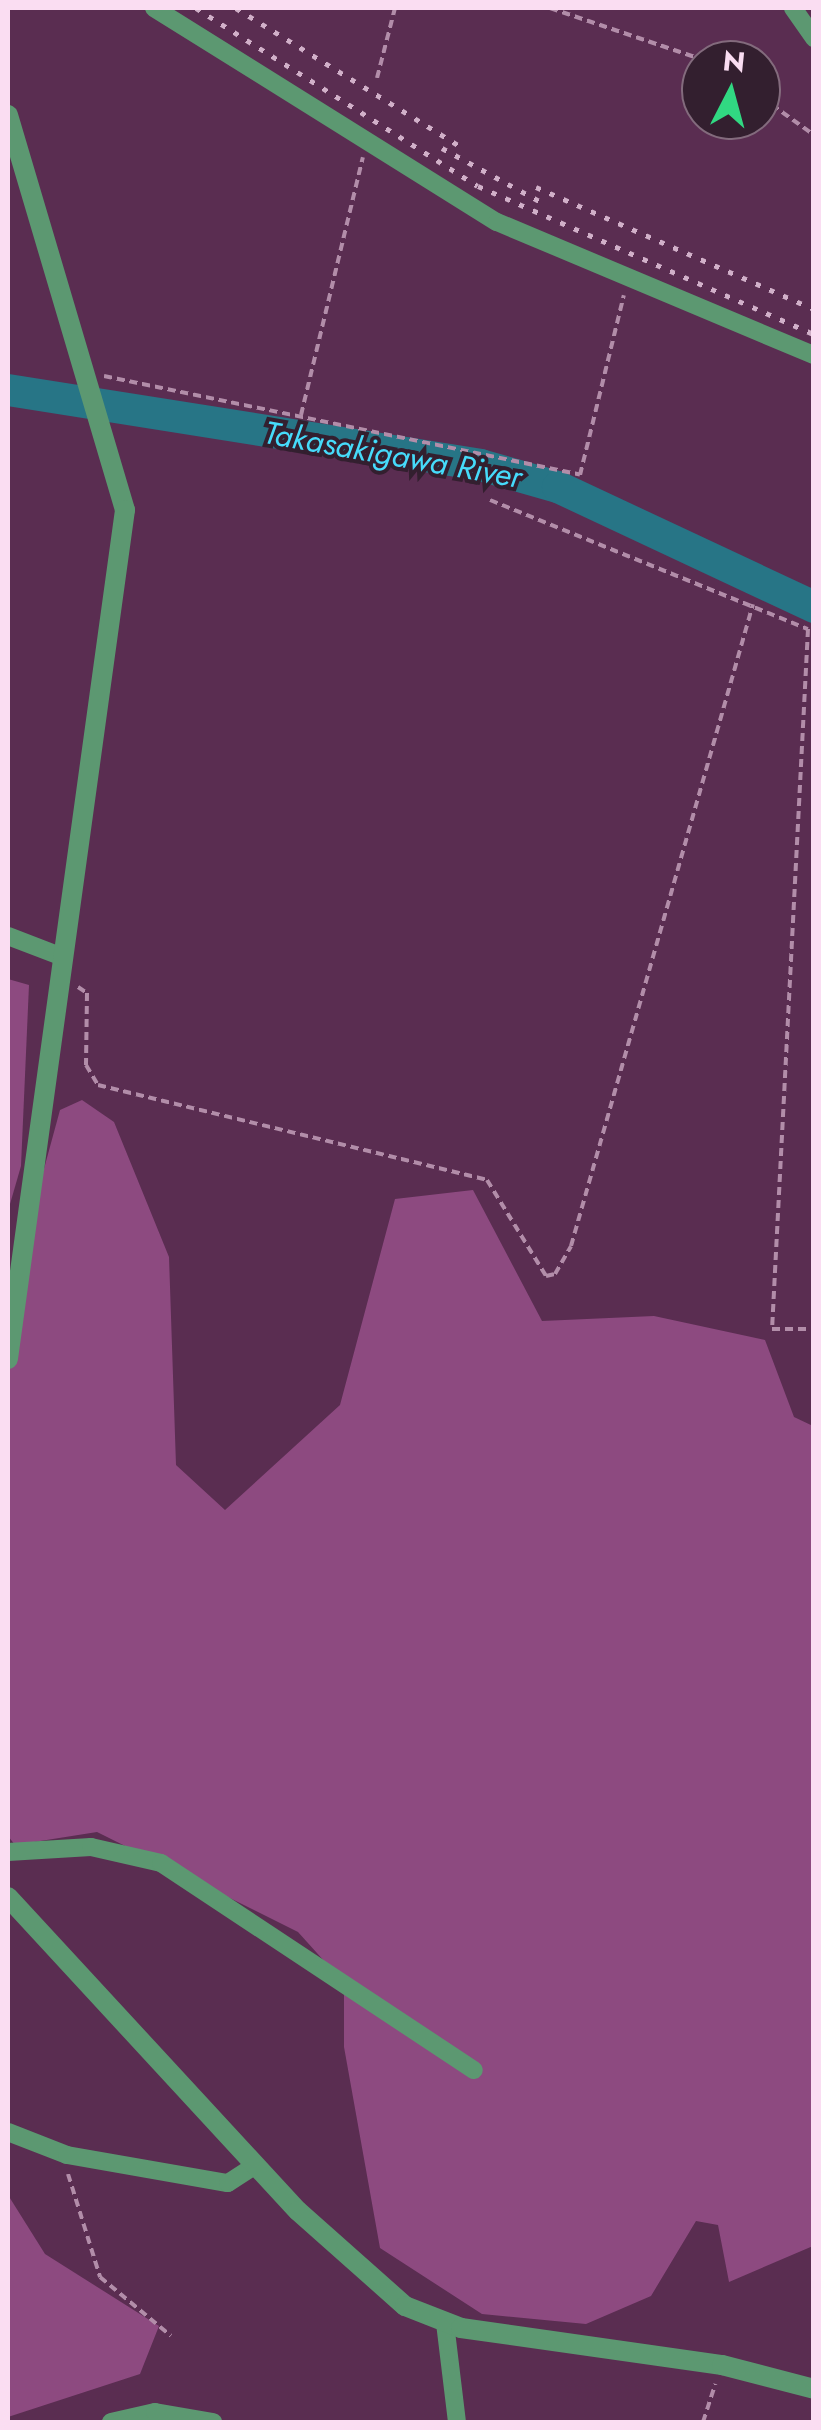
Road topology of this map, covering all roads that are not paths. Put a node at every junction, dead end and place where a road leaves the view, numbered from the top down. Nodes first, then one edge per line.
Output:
1 (154, 8) edge
2 (793, 8) edge
3 (814, 38) edge
4 (8, 115) edge
5 (814, 355) edge
6 (8, 936) edge
7 (62, 966) junction
8 (8, 1359) edge
9 (8, 1852) edge
10 (8, 1897) edge
11 (474, 2070) dead end
12 (8, 2132) edge
13 (256, 2165) junction
14 (445, 2324) junction
15 (814, 2389) edge
16 (111, 2422) edge
17 (213, 2422) edge
18 (458, 2422) edge

1 - 5 street
2 - 3 street
4 - 7 street
6 - 7 street
7 - 8 street
9 - 11 street
10 - 13 street
12 - 13 street
13 - 14 street
14 - 15 street
14 - 18 street
16 - 17 street

